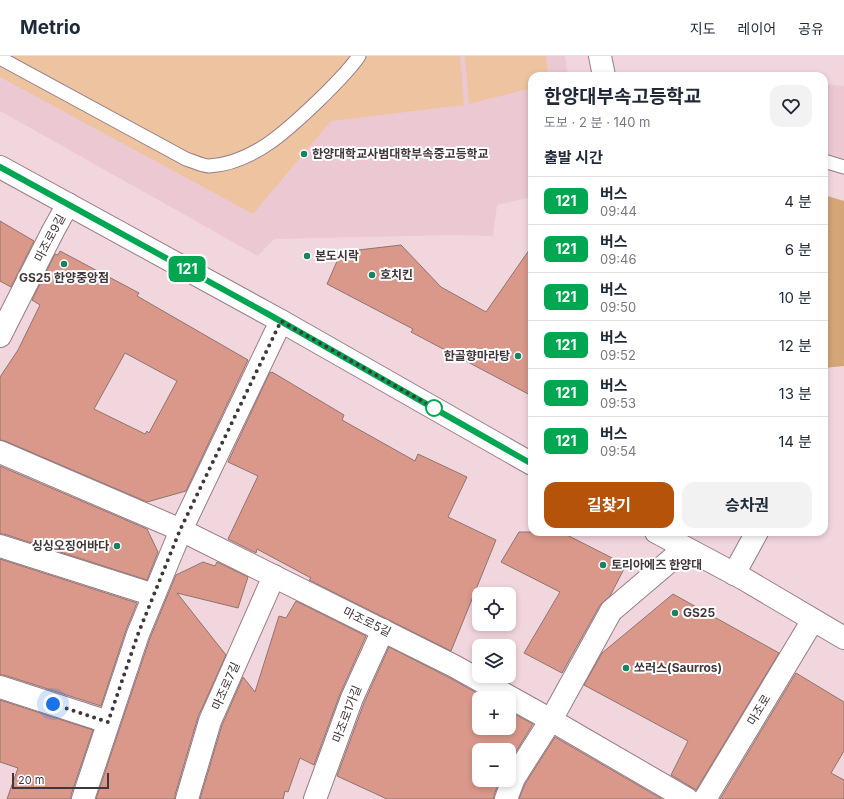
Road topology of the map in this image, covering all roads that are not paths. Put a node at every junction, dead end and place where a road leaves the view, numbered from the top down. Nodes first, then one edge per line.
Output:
1 (359, 56) edge
2 (600, 56) edge
3 (0, 58) edge
4 (603, 72) edge
5 (828, 162) edge
6 (0, 167) edge
7 (844, 167) edge
8 (68, 204) junction
9 (281, 321) junction
10 (0, 336) edge
11 (0, 452) edge
12 (528, 462) edge
13 (180, 530) junction
14 (663, 536) edge
15 (755, 536) edge
16 (0, 546) edge
17 (685, 548) junction
18 (734, 574) junction
19 (274, 576) junction
20 (154, 595) junction
21 (813, 620) junction
22 (383, 630) junction
23 (844, 638) edge
24 (0, 687) edge
25 (551, 720) junction
26 (108, 722) junction
27 (319, 798) edge
28 (83, 799) edge
29 (186, 799) edge
30 (506, 799) edge
31 (687, 799) edge
32 (705, 799) edge

1 - 3 lane
2 - 4 street
5 - 7 lane
6 - 8 street
8 - 9 street
8 - 10 street, 마조로9길
9 - 12 street
9 - 13 street
11 - 13 street
13 - 19 street, 마조로5길
13 - 20 street
14 - 17 street
15 - 18 street
16 - 20 street
17 - 18 street
17 - 25 street
18 - 21 street
19 - 22 street, 마조로5길
19 - 29 street, 마조로7길
20 - 26 street
21 - 23 street
21 - 32 street, 마조로
22 - 25 street, 마조로5길
22 - 27 street, 마조로1가길
24 - 26 street
25 - 30 street
25 - 31 street, 마조로5길
26 - 28 street

